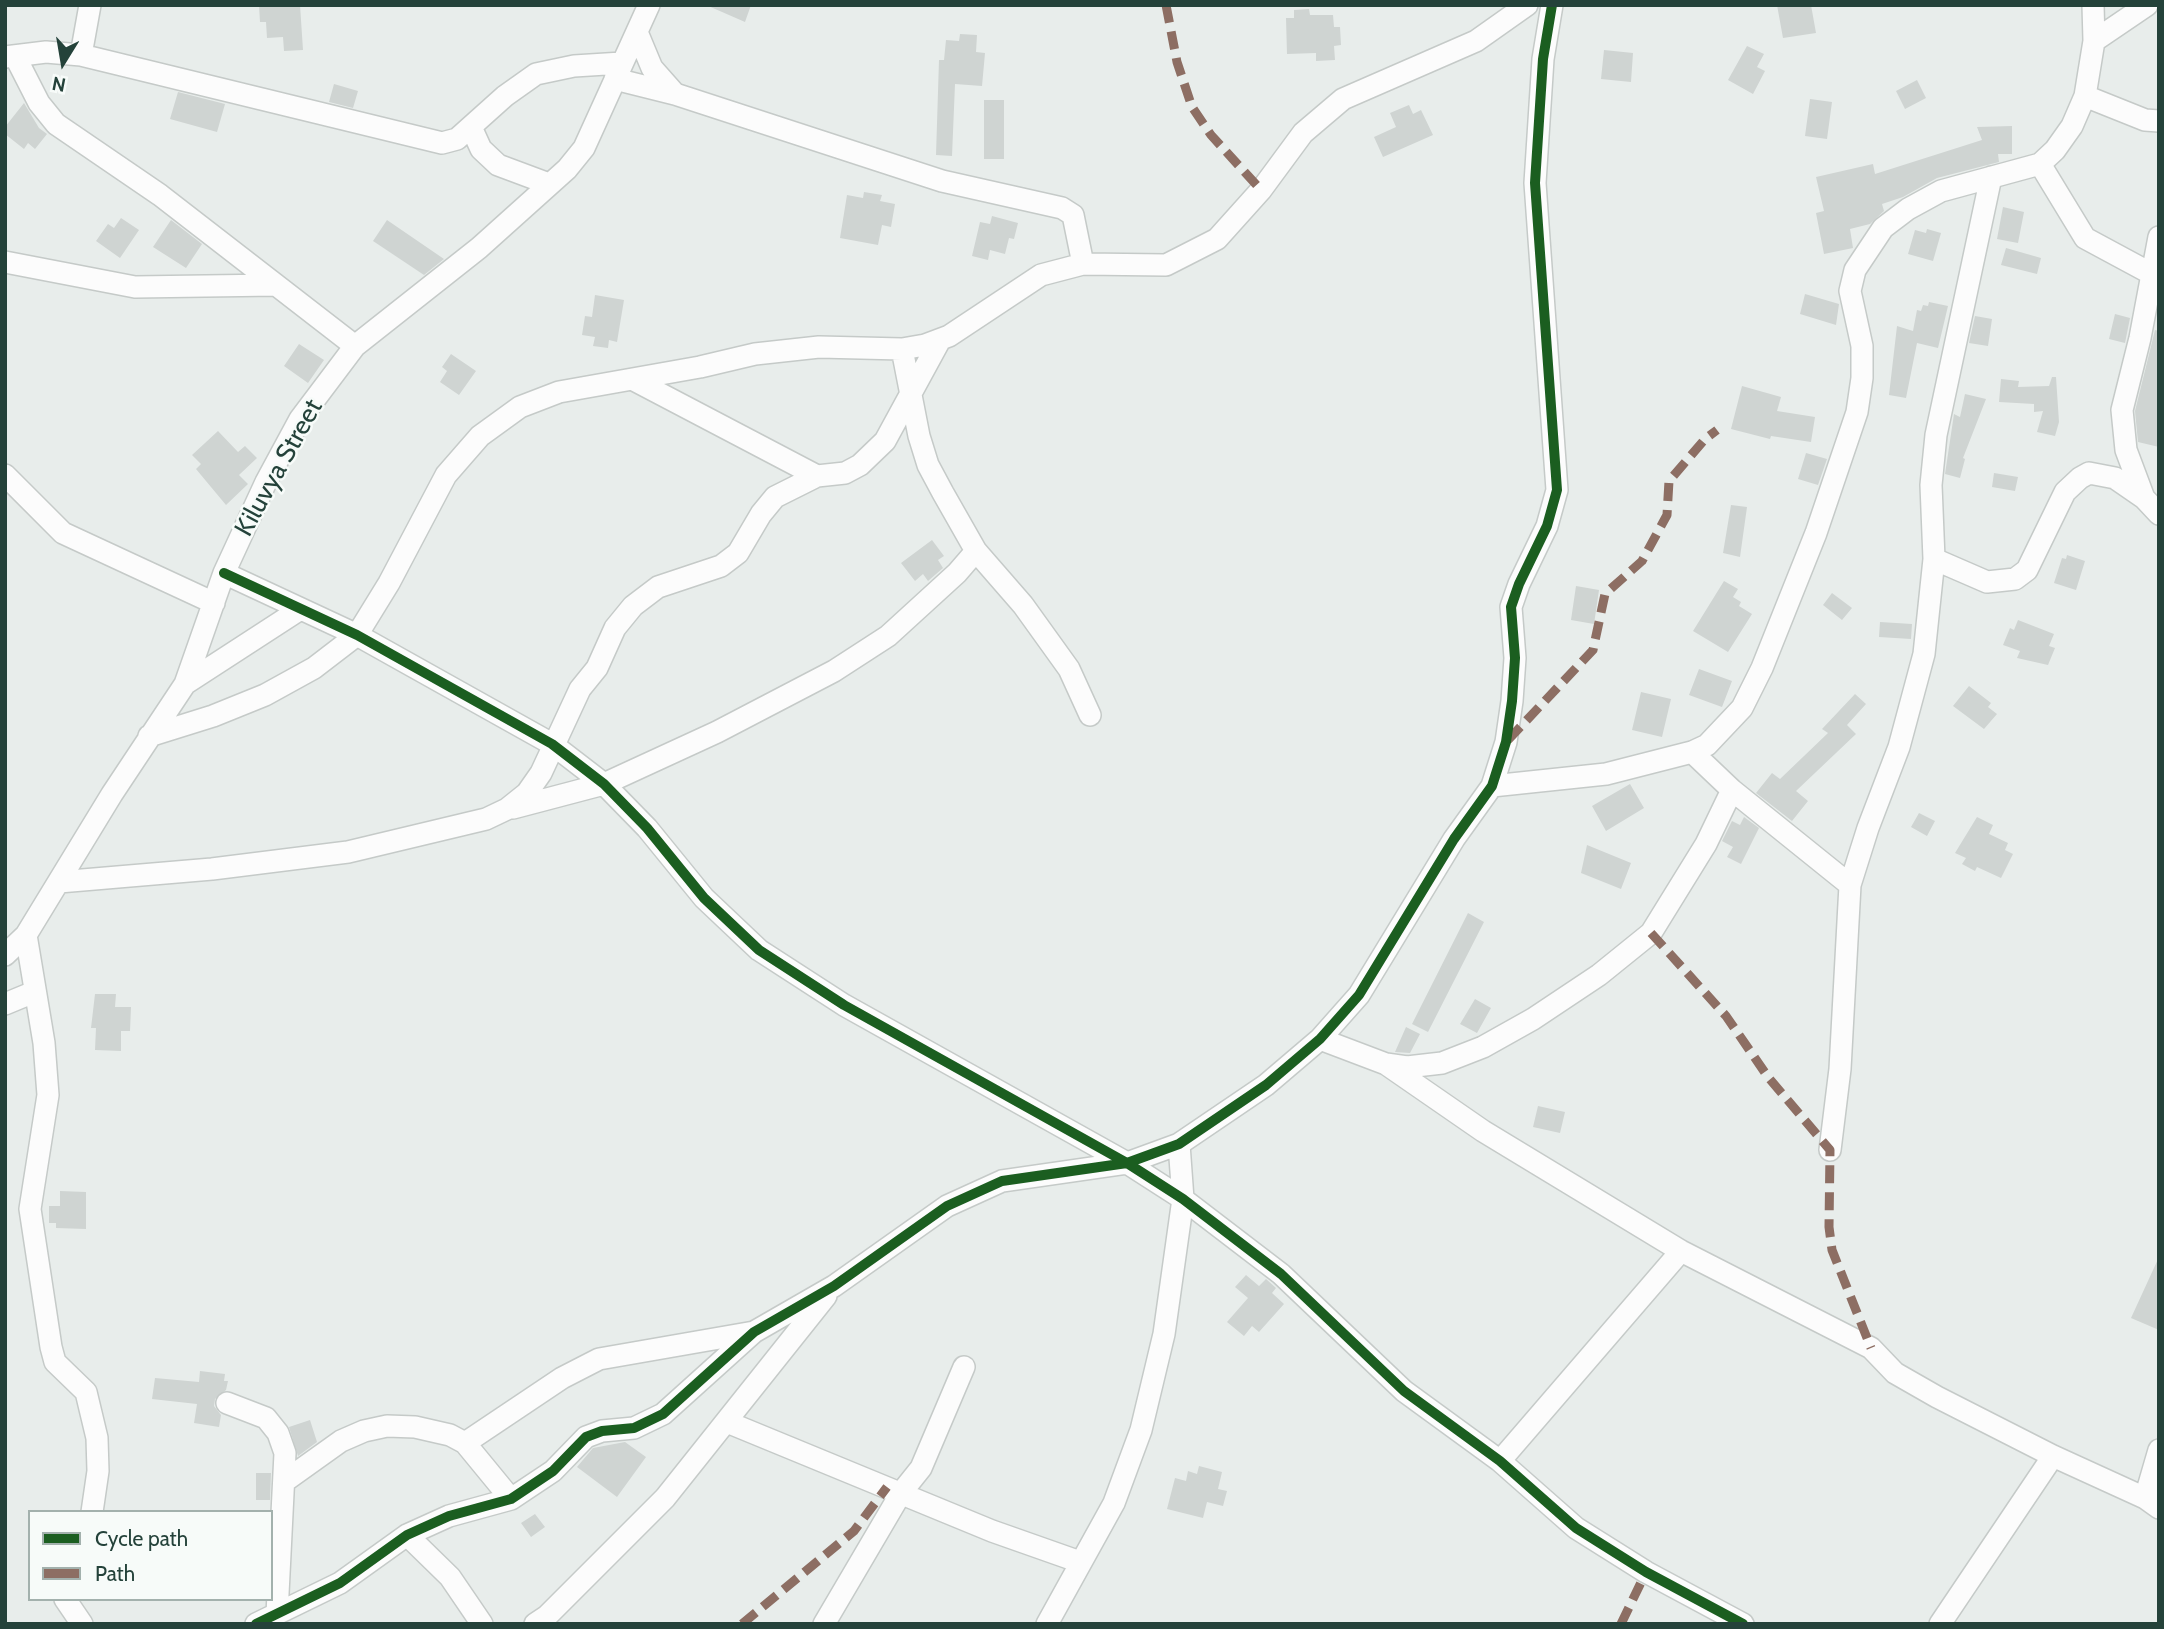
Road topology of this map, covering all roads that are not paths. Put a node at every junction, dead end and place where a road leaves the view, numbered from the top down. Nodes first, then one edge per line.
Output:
1 (90, 5) edge
2 (649, 5) edge
3 (1527, 5) edge
4 (1552, 5) edge
5 (2093, 5) edge
6 (2147, 5) edge
7 (637, 32) junction
8 (2094, 41) junction
9 (81, 55) junction
10 (10, 56) edge
11 (619, 71) junction
12 (675, 94) junction
13 (2085, 96) junction
14 (2159, 121) edge
15 (471, 127) junction
16 (2040, 164) junction
17 (1991, 177) junction
18 (550, 184) junction
19 (2159, 237) edge
20 (5, 262) edge
21 (1083, 264) junction
22 (2150, 273) junction
23 (276, 285) junction
24 (940, 340) junction
25 (355, 346) junction
26 (902, 349) junction
27 (634, 380) junction
28 (912, 393) junction
29 (5, 475) edge
30 (817, 476) junction
31 (2144, 498) junction
32 (2159, 514) edge
33 (976, 551) junction
34 (1934, 559) junction
35 (224, 573) junction
36 (214, 603) junction
37 (299, 610) junction
38 (357, 635) junction
39 (185, 684) junction
40 (1090, 715) dead end
41 (149, 736) junction
42 (552, 744) junction
43 (1692, 752) junction
44 (604, 784) junction
45 (1492, 786) junction
46 (1732, 790) junction
47 (507, 809) junction
48 (59, 882) junction
49 (1850, 885) junction
50 (26, 935) junction
51 (5, 955) edge
52 (34, 992) junction
53 (5, 1004) edge
54 (1320, 1039) junction
55 (1386, 1064) junction
56 (1179, 1144) junction
57 (1830, 1150) dead end
58 (1126, 1163) junction
59 (1183, 1199) junction
60 (1681, 1251) junction
61 (834, 1286) junction
62 (754, 1332) junction
63 (964, 1367) dead end
64 (227, 1403) dead end
65 (727, 1422) junction
66 (465, 1443) junction
67 (2159, 1450) edge
68 (2053, 1456) junction
69 (1500, 1461) junction
70 (285, 1481) junction
71 (901, 1493) junction
72 (511, 1499) junction
73 (2152, 1503) edge
74 (92, 1510) edge
75 (407, 1535) junction
76 (1080, 1562) junction
77 (66, 1601) edge
78 (277, 1614) junction
79 (82, 1624) edge
80 (256, 1624) edge
81 (482, 1624) edge
82 (536, 1624) edge
83 (824, 1624) edge
84 (1046, 1624) edge
85 (1743, 1624) edge
86 (1940, 1624) edge

1 - 9 street
2 - 7 street, Kiluvya Street
3 - 21 street
4 - 45 street
5 - 8 street
6 - 8 street
7 - 11 street, Kiluvya Street
7 - 12 street
8 - 13 street
9 - 10 street
9 - 15 street
10 - 23 street
11 - 12 street
11 - 15 street
11 - 18 street, Kiluvya Street
12 - 21 street
13 - 14 street
13 - 16 street
15 - 18 street
16 - 17 street
16 - 22 street
17 - 34 street
17 - 43 street
18 - 25 street, Kiluvya Street
19 - 22 street
20 - 23 street
21 - 24 street
22 - 31 street
23 - 25 street
24 - 26 street
24 - 28 street
25 - 35 street, Kiluvya Street
26 - 27 street
26 - 28 street
27 - 30 street
27 - 38 street
28 - 30 street
28 - 33 street
29 - 36 street
30 - 42 street
31 - 32 street
31 - 34 street
33 - 40 street
33 - 44 street
34 - 49 street
35 - 36 street, Kiluvya Street
35 - 37 street
36 - 39 street, Kiluvya Street
37 - 38 street
37 - 39 street
38 - 41 street
38 - 42 street
39 - 41 street, Kiluvya Street
41 - 48 street, Kiluvya Street
42 - 44 street
42 - 47 street
43 - 45 street
43 - 46 street
44 - 47 street
44 - 58 street
45 - 54 street
46 - 49 street
46 - 55 street
47 - 48 street
48 - 50 street, Kiluvya Street
49 - 57 street
50 - 51 street, Kiluvya Street
50 - 52 street
52 - 53 street
52 - 74 street
54 - 55 street
54 - 56 street
55 - 60 street
56 - 58 street
56 - 59 street
58 - 59 street
58 - 61 street
59 - 69 street
59 - 76 street
60 - 68 street
60 - 69 street
61 - 62 street
61 - 65 street
62 - 66 street
62 - 72 street
63 - 71 street
64 - 70 street
65 - 71 street
65 - 82 street
66 - 70 street
66 - 72 street
67 - 73 street
68 - 73 street
68 - 86 street
69 - 85 street
70 - 78 street
71 - 76 street
71 - 83 street
72 - 75 street
75 - 78 street
75 - 81 street
76 - 84 street
77 - 79 street
78 - 80 street

